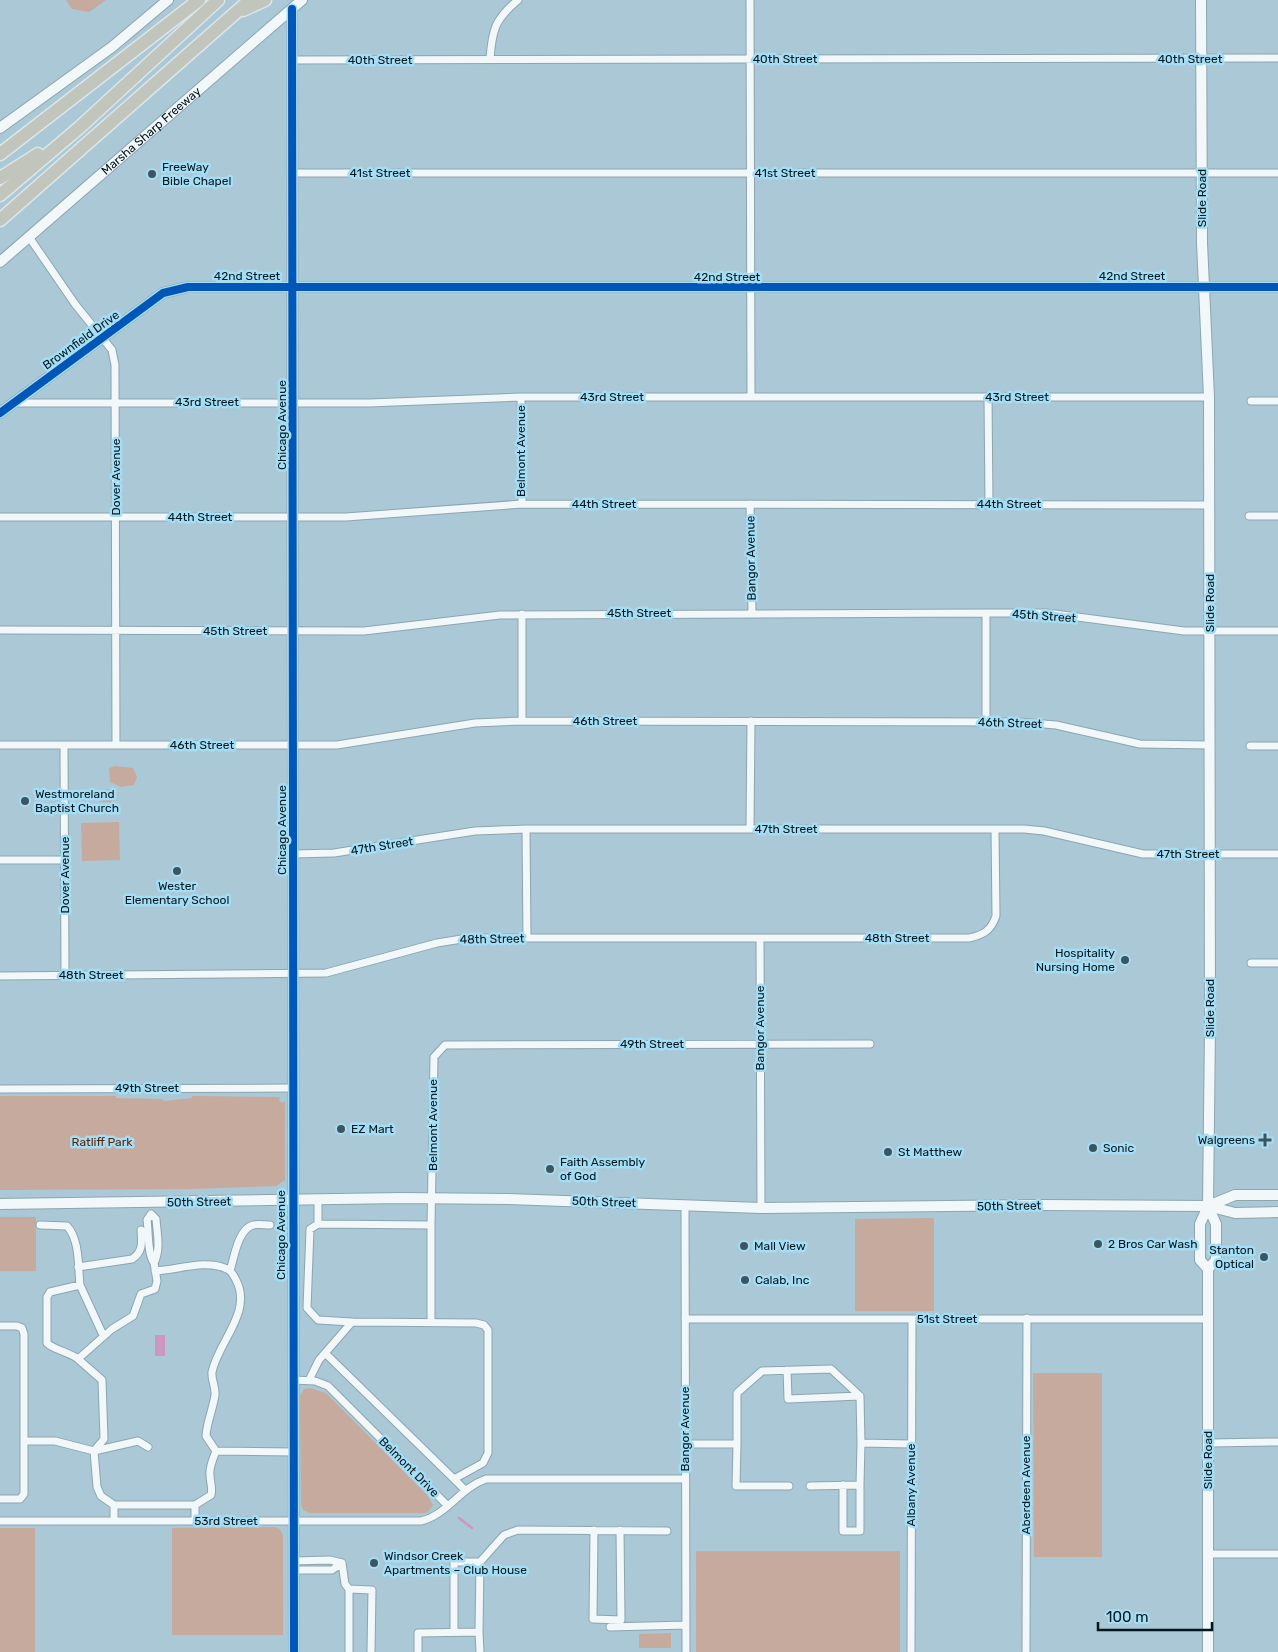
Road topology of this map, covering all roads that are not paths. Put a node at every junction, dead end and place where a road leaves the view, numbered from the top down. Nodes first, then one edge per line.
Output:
1 (168, 0) edge
2 (199, 0) edge
3 (218, 0) edge
4 (250, 0) edge
5 (265, 0) edge
6 (302, 0) edge
7 (518, 0) edge
8 (750, 0) edge
9 (1201, 0) edge
10 (292, 9) junction
11 (234, 14) junction
12 (750, 58) junction
13 (1202, 58) junction
14 (1278, 58) edge
15 (490, 59) junction
16 (292, 60) junction
17 (80, 127) junction
18 (0, 128) edge
19 (0, 154) edge
20 (292, 173) junction
21 (750, 173) junction
22 (1202, 173) junction
23 (1278, 173) edge
24 (0, 178) edge
25 (0, 195) edge
26 (0, 220) edge
27 (29, 236) junction
28 (0, 262) edge
29 (1205, 287) junction
30 (1278, 287) edge
31 (292, 288) junction
32 (750, 288) junction
33 (176, 289) joint
34 (102, 338) junction
35 (988, 396) junction
36 (521, 397) junction
37 (751, 397) junction
38 (1208, 397) junction
39 (1250, 401) dead end
40 (1278, 401) edge
41 (15, 402) junction
42 (116, 402) junction
43 (293, 402) junction
44 (0, 413) edge
45 (522, 504) junction
46 (750, 504) junction
47 (989, 504) junction
48 (1209, 505) junction
49 (1250, 516) dead end
50 (1278, 516) edge
51 (0, 517) edge
52 (116, 517) junction
53 (293, 517) junction
54 (752, 613) junction
55 (986, 613) junction
56 (522, 614) junction
57 (0, 630) edge
58 (116, 630) junction
59 (293, 630) junction
60 (1210, 630) junction
61 (1278, 630) edge
62 (522, 721) junction
63 (751, 722) junction
64 (986, 722) junction
65 (0, 745) edge
66 (64, 745) junction
67 (116, 745) junction
68 (1210, 745) junction
69 (293, 746) junction
70 (1250, 746) dead end
71 (1278, 746) edge
72 (526, 829) junction
73 (750, 829) junction
74 (995, 829) junction
75 (293, 854) junction
76 (1210, 854) junction
77 (1278, 854) edge
78 (0, 860) edge
79 (64, 860) junction
80 (527, 938) junction
81 (760, 938) junction
82 (1251, 963) dead end
83 (1278, 963) edge
84 (293, 974) junction
85 (65, 975) junction
86 (0, 976) edge
87 (760, 1044) junction
88 (870, 1044) dead end
89 (437, 1052) joint
90 (293, 1088) junction
91 (0, 1089) edge
92 (1278, 1195) edge
93 (433, 1198) junction
94 (318, 1199) junction
95 (292, 1200) junction
96 (0, 1204) edge
97 (685, 1206) junction
98 (1208, 1206) junction
99 (761, 1208) junction
100 (1278, 1212) edge
101 (318, 1224) junction
102 (40, 1225) dead end
103 (270, 1225) dead end
104 (431, 1225) junction
105 (141, 1230) dead end
106 (154, 1262) junction
107 (78, 1267) junction
108 (1208, 1269) junction
109 (155, 1271) junction
110 (230, 1271) junction
111 (80, 1285) junction
112 (1027, 1318) junction
113 (685, 1319) junction
114 (912, 1319) junction
115 (1208, 1319) junction
116 (352, 1322) junction
117 (431, 1322) junction
118 (0, 1326) edge
119 (103, 1335) junction
120 (325, 1353) junction
121 (78, 1359) junction
122 (787, 1370) junction
123 (292, 1380) junction
124 (309, 1380) junction
125 (860, 1396) junction
126 (25, 1440) junction
127 (1208, 1442) junction
128 (1278, 1442) edge
129 (861, 1443) junction
130 (685, 1444) junction
131 (737, 1444) junction
132 (911, 1444) junction
133 (148, 1447) dead end
134 (94, 1451) junction
135 (216, 1451) junction
136 (293, 1452) junction
137 (454, 1479) junction
138 (685, 1479) junction
139 (860, 1485) junction
140 (790, 1486) dead end
141 (810, 1486) dead end
142 (843, 1486) junction
143 (464, 1490) junction
144 (0, 1499) edge
145 (114, 1505) junction
146 (194, 1505) junction
147 (447, 1505) junction
148 (0, 1521) edge
149 (114, 1521) junction
150 (195, 1521) junction
151 (293, 1522) junction
152 (594, 1530) junction
153 (620, 1530) junction
154 (667, 1531) dead end
155 (1208, 1554) junction
156 (1278, 1554) edge
157 (480, 1562) junction
158 (293, 1565) junction
159 (349, 1589) junction
160 (686, 1625) junction
161 (610, 1627) dead end
162 (454, 1632) junction
163 (479, 1632) junction
164 (294, 1652) edge
165 (348, 1652) edge
166 (372, 1652) edge
167 (418, 1652) edge
168 (480, 1652) edge
169 (686, 1652) edge
170 (911, 1652) edge
171 (1026, 1652) edge
172 (1208, 1652) edge

1 - 18 main road
2 - 19 highway
3 - 17 highway
4 - 11 highway
5 - 11 highway
6 - 10 main road, Marsha Sharp Freeway
7 - 15 street
8 - 12 street
9 - 13 main road, Slide Road
10 - 16 main road, Chicago Avenue
10 - 27 main road, Marsha Sharp Freeway
11 - 26 highway
12 - 13 street, 40th Street
12 - 15 street, 40th Street
12 - 21 street
13 - 14 street, 40th Street
13 - 22 main road, Slide Road
15 - 16 street, 40th Street
16 - 20 main road, Chicago Avenue
17 - 24 highway
17 - 25 highway
20 - 21 street, 41st Street
20 - 31 main road, Chicago Avenue
21 - 22 street, 41st Street
21 - 32 street
22 - 23 street, 41st Street
22 - 29 main road, Slide Road
27 - 28 main road, Marsha Sharp Freeway
27 - 34 street, Dover Avenue
29 - 30 main road, 42nd Street
29 - 32 main road, 42nd Street
29 - 38 main road, Slide Road
31 - 32 main road, 42nd Street
31 - 33 main road, 42nd Street
31 - 43 main road, Chicago Avenue
32 - 37 street
33 - 34 main road, Brownfield Drive
34 - 41 main road, Brownfield Drive
34 - 42 street, Dover Avenue
35 - 37 street, 43rd Street
35 - 38 street, 43rd Street
35 - 47 street
36 - 37 street, 43rd Street
36 - 43 street, 43rd Street
36 - 45 street, Belmont Avenue
38 - 48 main road, Slide Road
39 - 40 street
41 - 42 street, 43rd Street
41 - 44 main road, Brownfield Drive
42 - 43 street, 43rd Street
42 - 52 street, Dover Avenue
43 - 53 main road, Chicago Avenue
45 - 46 street, 44th Street
45 - 53 street, 44th Street
46 - 47 street, 44th Street
46 - 54 street, Bangor Avenue
47 - 48 street, 44th Street
48 - 60 main road, Slide Road
49 - 50 street
51 - 52 street, 44th Street
52 - 53 street, 44th Street
52 - 58 street, Dover Avenue
53 - 59 main road, Chicago Avenue
54 - 55 street, 45th Street
54 - 56 street, 45th Street
55 - 60 street, 45th Street
55 - 64 street
56 - 59 street, 45th Street
56 - 62 street
57 - 58 street, 45th Street
58 - 59 street, 45th Street
58 - 67 street, Dover Avenue
59 - 69 main road, Chicago Avenue
60 - 61 street, 45th Street
60 - 68 main road, Slide Road
62 - 63 street, 46th Street
62 - 69 street, 46th Street
63 - 64 street, 46th Street
63 - 73 street
64 - 68 street, 46th Street
65 - 66 street, 46th Street
66 - 67 street, 46th Street
66 - 79 street, Dover Avenue
67 - 69 street, 46th Street
68 - 76 main road, Slide Road
69 - 75 main road, Chicago Avenue
70 - 71 street
72 - 73 street, 47th Street
72 - 75 street, 47th Street
72 - 80 street
73 - 74 street, 47th Street
74 - 76 street, 47th Street
74 - 81 street, 48th Street
75 - 84 main road, Chicago Avenue
76 - 77 street, 47th Street
76 - 98 main road, Slide Road
78 - 79 street
79 - 85 street, Dover Avenue
80 - 81 street, 48th Street
80 - 84 street, 48th Street
81 - 87 street, Bangor Avenue
82 - 83 street
84 - 85 street, 48th Street
84 - 90 main road, Chicago Avenue
85 - 86 street, 48th Street
87 - 88 street, 49th Street
87 - 89 street, 49th Street
87 - 99 street, Bangor Avenue
89 - 93 street, Belmont Avenue
90 - 91 street, 49th Street
90 - 95 main road, Chicago Avenue
92 - 98 main road, 50th Street
93 - 94 main road, 50th Street
93 - 97 main road, 50th Street
93 - 104 street, Belmont Avenue
94 - 95 main road, 50th Street
94 - 101 street
95 - 96 main road, 50th Street
95 - 123 main road, Chicago Avenue
97 - 99 main road, 50th Street
97 - 113 street, Bangor Avenue
98 - 99 main road, 50th Street
98 - 100 main road, 50th Street
98 - 108 main road, Slide Road
98 - 108 main road, Slide Road
101 - 104 street
101 - 116 street
102 - 107 street
103 - 110 street
104 - 117 street, Belmont Avenue
105 - 107 street
106 - 106 street
106 - 109 street
107 - 111 street
108 - 115 main road, Slide Road
109 - 110 street
109 - 119 street
110 - 135 street
111 - 119 street
111 - 121 street
112 - 114 street, 51st Street
112 - 115 street, 51st Street
112 - 171 street, Aberdeen Avenue
113 - 114 street, 51st Street
113 - 130 street, Bangor Avenue
114 - 132 street, Albany Avenue
115 - 127 main road, Slide Road
116 - 117 street
116 - 120 street
117 - 137 street
118 - 126 street
119 - 121 street
120 - 124 street
120 - 137 street
121 - 134 street
122 - 125 street
122 - 125 street
122 - 131 street
123 - 124 street, Belmont Drive
123 - 136 main road, Chicago Avenue
124 - 147 street, Belmont Drive
125 - 129 street
126 - 134 street
126 - 144 street
127 - 128 street
127 - 155 main road, Slide Road
129 - 132 street
129 - 139 street
130 - 131 street
130 - 138 street, Bangor Avenue
131 - 140 street
132 - 170 street, Albany Avenue
133 - 134 street
134 - 145 street
135 - 136 street
135 - 146 street
136 - 151 main road, Chicago Avenue
137 - 143 street
138 - 143 street, Belmont Drive
138 - 160 street, Bangor Avenue
139 - 142 street
139 - 142 street
141 - 142 street
143 - 147 street, Belmont Drive
145 - 146 street
145 - 149 street
146 - 150 street
147 - 151 street, 53rd Street
148 - 149 street, 53rd Street
149 - 150 street, 53rd Street
150 - 151 street, 53rd Street
151 - 158 main road, Chicago Avenue
152 - 153 street
152 - 153 street
152 - 157 street
153 - 154 street
155 - 156 street
155 - 172 main road, Slide Road
157 - 162 street
157 - 163 street
158 - 159 street
158 - 164 main road, Chicago Avenue
159 - 165 street
159 - 166 street
160 - 161 street
160 - 169 street, Bangor Avenue
162 - 163 street
162 - 167 street
163 - 168 street

